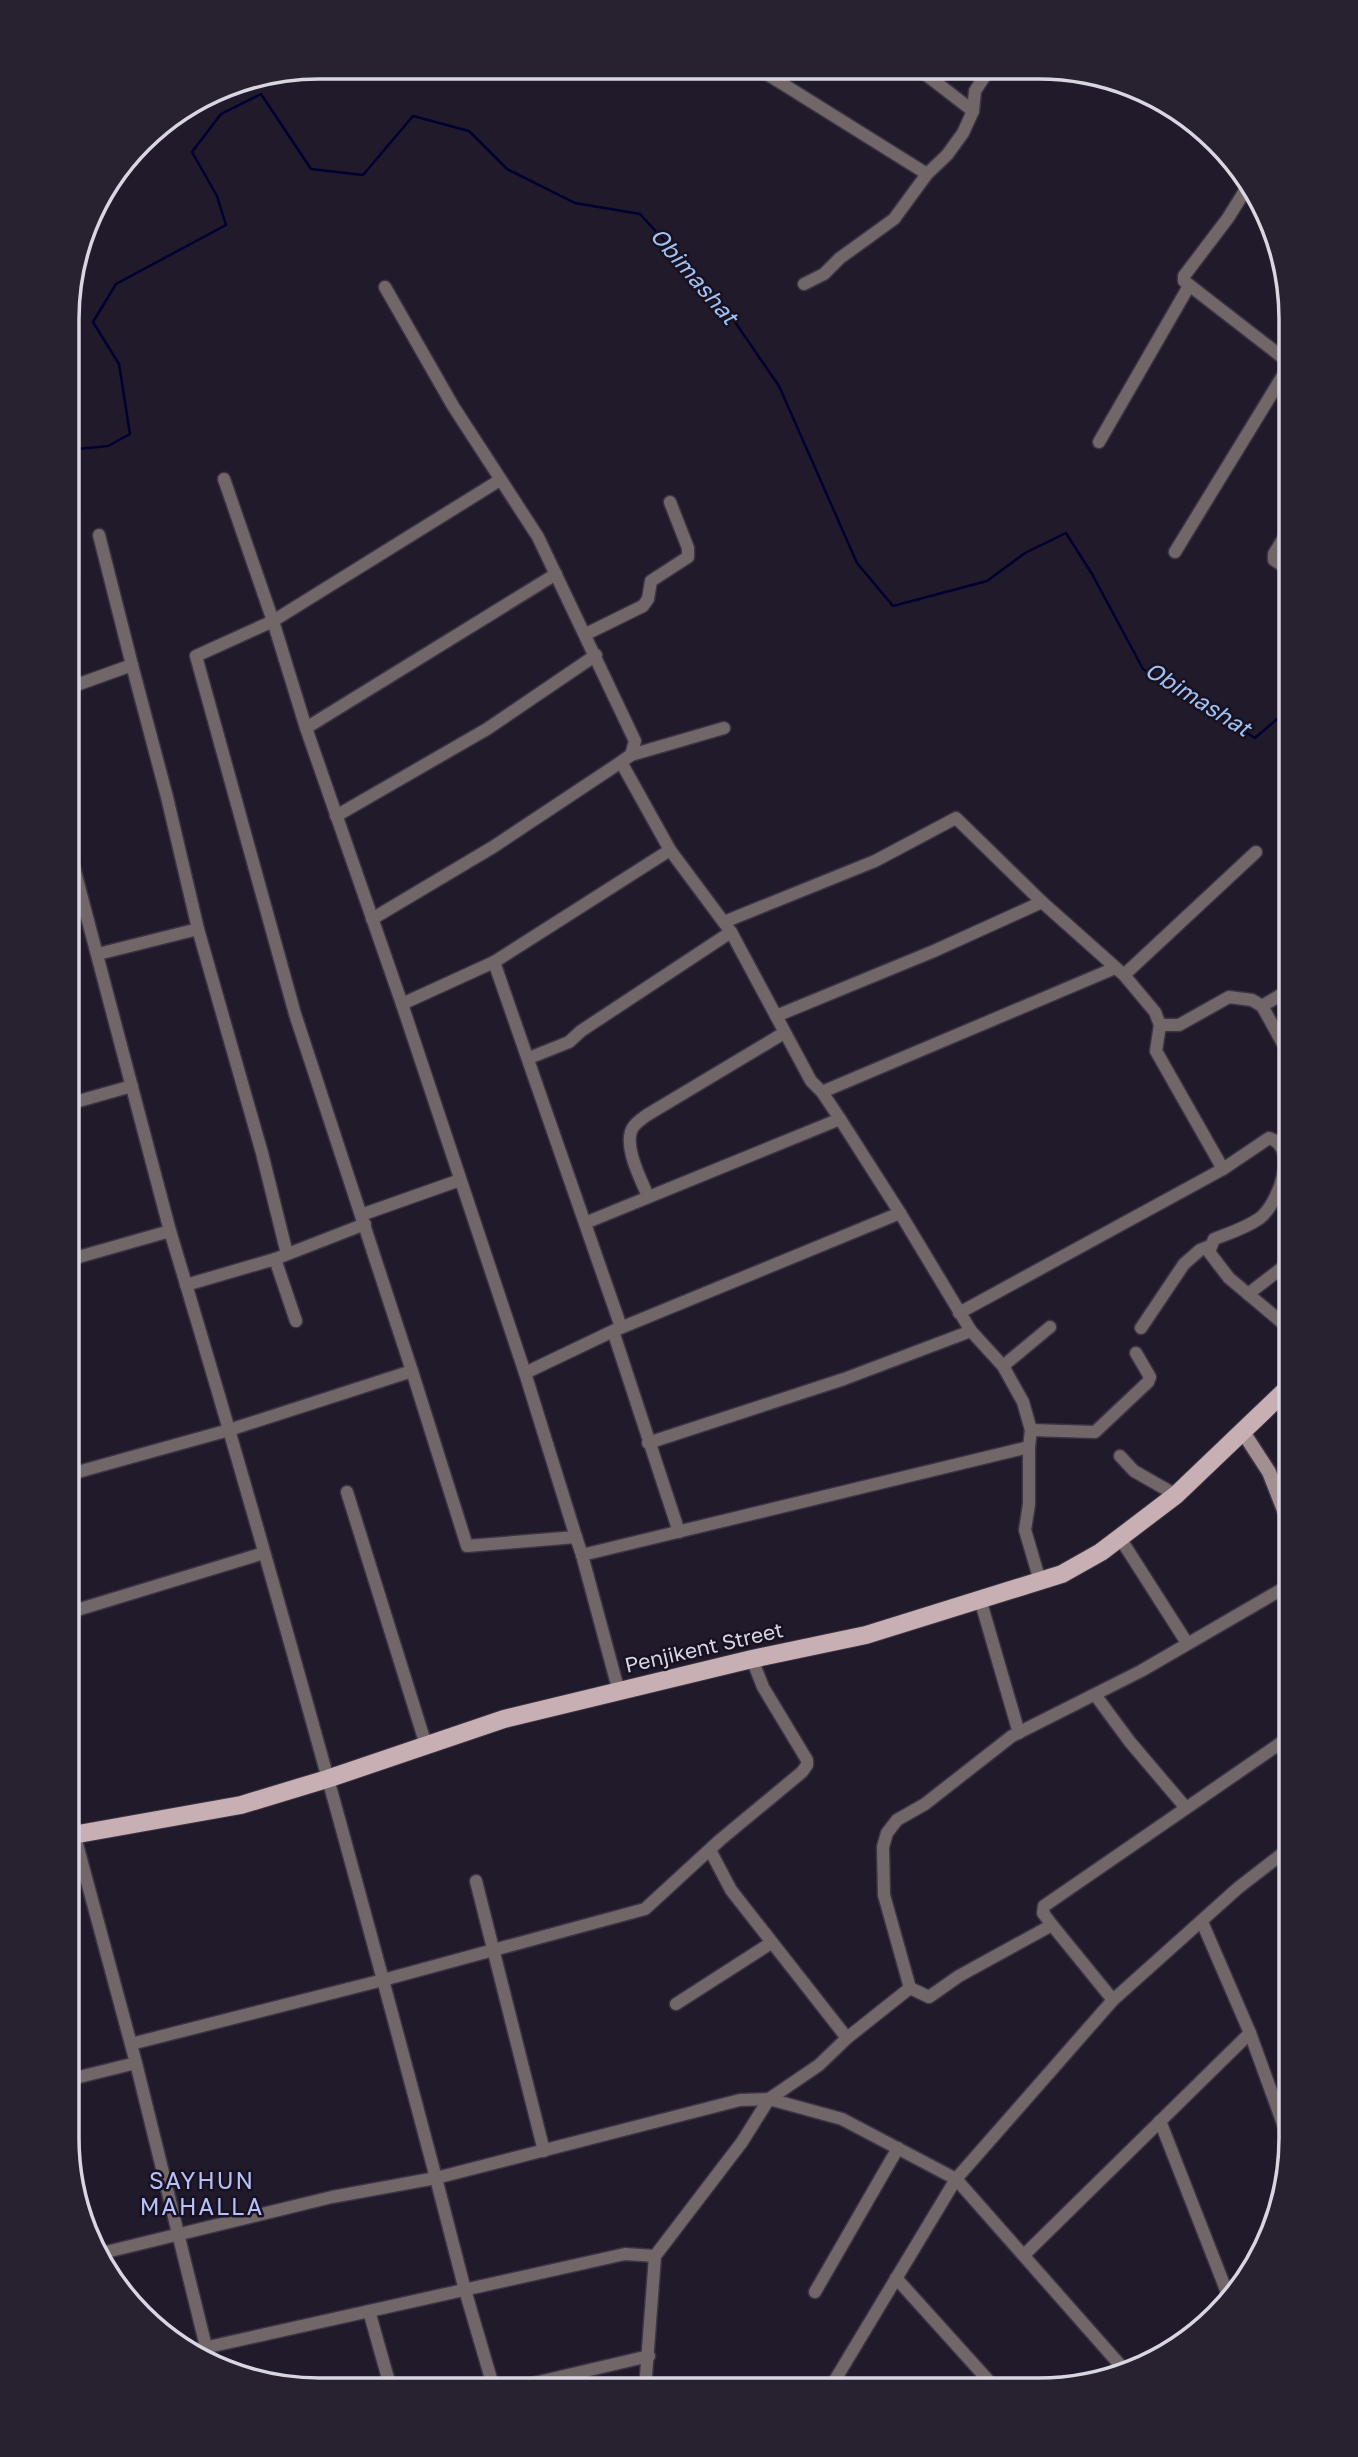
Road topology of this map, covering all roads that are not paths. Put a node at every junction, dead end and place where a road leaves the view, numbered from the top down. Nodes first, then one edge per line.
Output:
1 (775, 79) edge
2 (932, 79) edge
3 (983, 79) edge
4 (973, 111) junction
5 (927, 174) junction
6 (1243, 193) edge
7 (804, 284) dead end
8 (1189, 286) junction
9 (385, 287) dead end
10 (1279, 355) edge
11 (1279, 383) edge
12 (1099, 442) dead end
13 (224, 479) dead end
14 (500, 480) junction
15 (670, 502) dead end
16 (99, 535) dead end
17 (1279, 545) edge
18 (1175, 552) dead end
19 (1279, 563) edge
20 (556, 574) junction
21 (274, 621) junction
22 (586, 634) junction
23 (596, 655) junction
24 (132, 665) junction
25 (79, 684) edge
26 (306, 728) junction
27 (724, 728) dead end
28 (626, 759) junction
29 (336, 816) junction
30 (670, 849) junction
31 (1256, 852) dead end
32 (79, 885) edge
33 (1042, 902) junction
34 (372, 919) junction
35 (727, 927) junction
36 (198, 929) junction
37 (98, 954) junction
38 (494, 962) junction
39 (1119, 972) junction
40 (1279, 996) edge
41 (402, 1004) junction
42 (1262, 1006) junction
43 (776, 1016) junction
44 (1160, 1025) junction
45 (784, 1033) junction
46 (1279, 1036) edge
47 (529, 1058) junction
48 (132, 1086) junction
49 (822, 1092) junction
50 (79, 1101) edge
51 (840, 1119) junction
52 (1279, 1144) edge
53 (1223, 1169) junction
54 (460, 1180) junction
55 (1279, 1184) edge
56 (648, 1196) junction
57 (900, 1213) junction
58 (363, 1220) junction
59 (585, 1223) junction
60 (170, 1231) junction
61 (1210, 1246) junction
62 (287, 1254) junction
63 (79, 1257) edge
64 (275, 1259) junction
65 (1279, 1270) edge
66 (186, 1285) junction
67 (1248, 1294) junction
68 (960, 1313) junction
69 (1279, 1319) edge
70 (296, 1321) dead end
71 (1050, 1327) dead end
72 (1141, 1328) dead end
73 (971, 1331) junction
74 (613, 1332) junction
75 (1136, 1353) dead end
76 (1003, 1366) junction
77 (412, 1371) junction
78 (525, 1373) junction
79 (1279, 1397) edge
80 (229, 1430) junction
81 (1031, 1430) junction
82 (1243, 1432) junction
83 (648, 1443) junction
84 (1028, 1447) junction
85 (1120, 1456) dead end
86 (79, 1472) edge
87 (347, 1492) dead end
88 (1175, 1495) junction
89 (1279, 1497) edge
90 (679, 1532) junction
91 (576, 1537) junction
92 (1120, 1538) junction
93 (264, 1553) junction
94 (582, 1555) junction
95 (1040, 1581) junction
96 (1279, 1591) edge
97 (980, 1599) junction
98 (79, 1609) edge
99 (1187, 1643) junction
100 (752, 1659) junction
101 (619, 1692) junction
102 (1096, 1696) junction
103 (1019, 1733) junction
104 (1279, 1744) edge
105 (426, 1745) junction
106 (327, 1779) junction
107 (1186, 1808) junction
108 (79, 1835) edge
109 (710, 1850) junction
110 (1279, 1855) edge
111 (79, 1864) edge
112 (475, 1881) dead end
113 (1202, 1922) junction
114 (1052, 1925) junction
115 (771, 1943) junction
116 (494, 1951) junction
117 (383, 1980) junction
118 (910, 1988) junction
119 (1113, 2000) junction
120 (676, 2004) dead end
121 (1250, 2033) junction
122 (847, 2038) junction
123 (131, 2044) junction
124 (136, 2063) junction
125 (79, 2077) edge
126 (769, 2099) junction
127 (1279, 2113) edge
128 (1160, 2121) junction
129 (898, 2148) junction
130 (544, 2151) junction
131 (436, 2178) junction
132 (956, 2179) junction
133 (179, 2234) junction
134 (108, 2252) edge
135 (1025, 2255) junction
136 (655, 2256) junction
137 (897, 2278) junction
138 (1226, 2289) edge
139 (465, 2290) junction
140 (815, 2292) dead end
141 (369, 2311) junction
142 (205, 2347) joint
143 (649, 2357) junction
144 (1120, 2364) edge
145 (388, 2378) edge
146 (491, 2378) edge
147 (557, 2378) edge
148 (646, 2378) edge
149 (836, 2378) edge
150 (986, 2378) edge

1 - 5 street
2 - 4 street
3 - 4 street
4 - 5 street
5 - 7 street
6 - 8 street
8 - 10 street
8 - 12 street
9 - 14 street
11 - 18 street
13 - 21 street
14 - 20 street
14 - 21 street
15 - 22 street
16 - 24 street
17 - 19 street
20 - 22 street
20 - 26 street
21 - 26 street
21 - 58 street
22 - 23 street
23 - 28 street
23 - 29 street
24 - 25 street
24 - 36 street
26 - 29 street
27 - 28 street
28 - 30 street
28 - 34 street
29 - 34 street
30 - 35 street
30 - 38 street
31 - 39 street
32 - 37 street
33 - 35 street
33 - 39 street
33 - 43 street
34 - 41 street
35 - 43 street
35 - 47 street
36 - 37 street
36 - 62 street
37 - 48 street
38 - 41 street
38 - 47 street
39 - 44 street
39 - 49 street
40 - 42 street
41 - 54 street
42 - 44 street
42 - 46 street
43 - 45 street
44 - 53 street
45 - 49 street
45 - 56 street
47 - 59 street
48 - 50 street
48 - 60 street
49 - 51 street
51 - 56 street
51 - 57 street
52 - 53 street
53 - 68 street
54 - 58 street
54 - 78 street
55 - 61 street
56 - 59 street
57 - 68 street
57 - 74 street
58 - 62 street
58 - 77 street
59 - 74 street
60 - 63 street
60 - 66 street
61 - 67 street
61 - 72 street
62 - 64 street
64 - 66 street
64 - 70 street
65 - 67 street
66 - 80 street
67 - 69 street
68 - 73 street
71 - 76 street
73 - 76 street
73 - 83 street
74 - 78 street
74 - 83 street
75 - 81 street
76 - 81 street
77 - 80 street
77 - 91 street
78 - 91 street
79 - 82 main road, Penjikent Street
80 - 86 street
80 - 93 street
81 - 84 street
82 - 88 main road, Penjikent Street
82 - 89 main road
83 - 90 street
84 - 90 street
84 - 95 street
85 - 88 street
87 - 105 street
88 - 92 main road, Penjikent Street
90 - 94 street
91 - 94 street
92 - 95 main road, Penjikent Street
92 - 99 street
93 - 98 street
93 - 106 street
94 - 101 street
95 - 97 main road, Penjikent Street
96 - 99 street
97 - 100 main road, Penjikent Street
97 - 103 street
99 - 102 street
100 - 101 main road, Penjikent Street
100 - 109 street
101 - 105 main road, Penjikent Street
102 - 103 street
102 - 107 street
103 - 118 street
104 - 107 street
105 - 106 main road, Penjikent Street
106 - 108 main road, Penjikent Street
106 - 117 street
107 - 114 street
109 - 115 street
109 - 116 street
110 - 113 street
111 - 123 street
112 - 116 street
113 - 119 street
113 - 121 street
114 - 118 street
114 - 119 street
115 - 120 street
115 - 122 street
116 - 117 street
116 - 130 street
117 - 123 street
117 - 131 street
118 - 122 street
119 - 132 street
121 - 127 street
121 - 128 street
122 - 126 street
123 - 124 street
124 - 125 street
124 - 133 street
126 - 129 street
126 - 130 street
126 - 136 street
128 - 135 street
128 - 138 street
129 - 132 street
129 - 140 street
130 - 131 street
131 - 133 street
131 - 139 street
132 - 135 street
132 - 137 street
133 - 134 street
133 - 142 street
135 - 144 street
136 - 139 street
136 - 143 street
137 - 149 street
137 - 150 street
139 - 141 street
139 - 146 street
141 - 142 street
141 - 145 street
143 - 147 street
143 - 148 street

